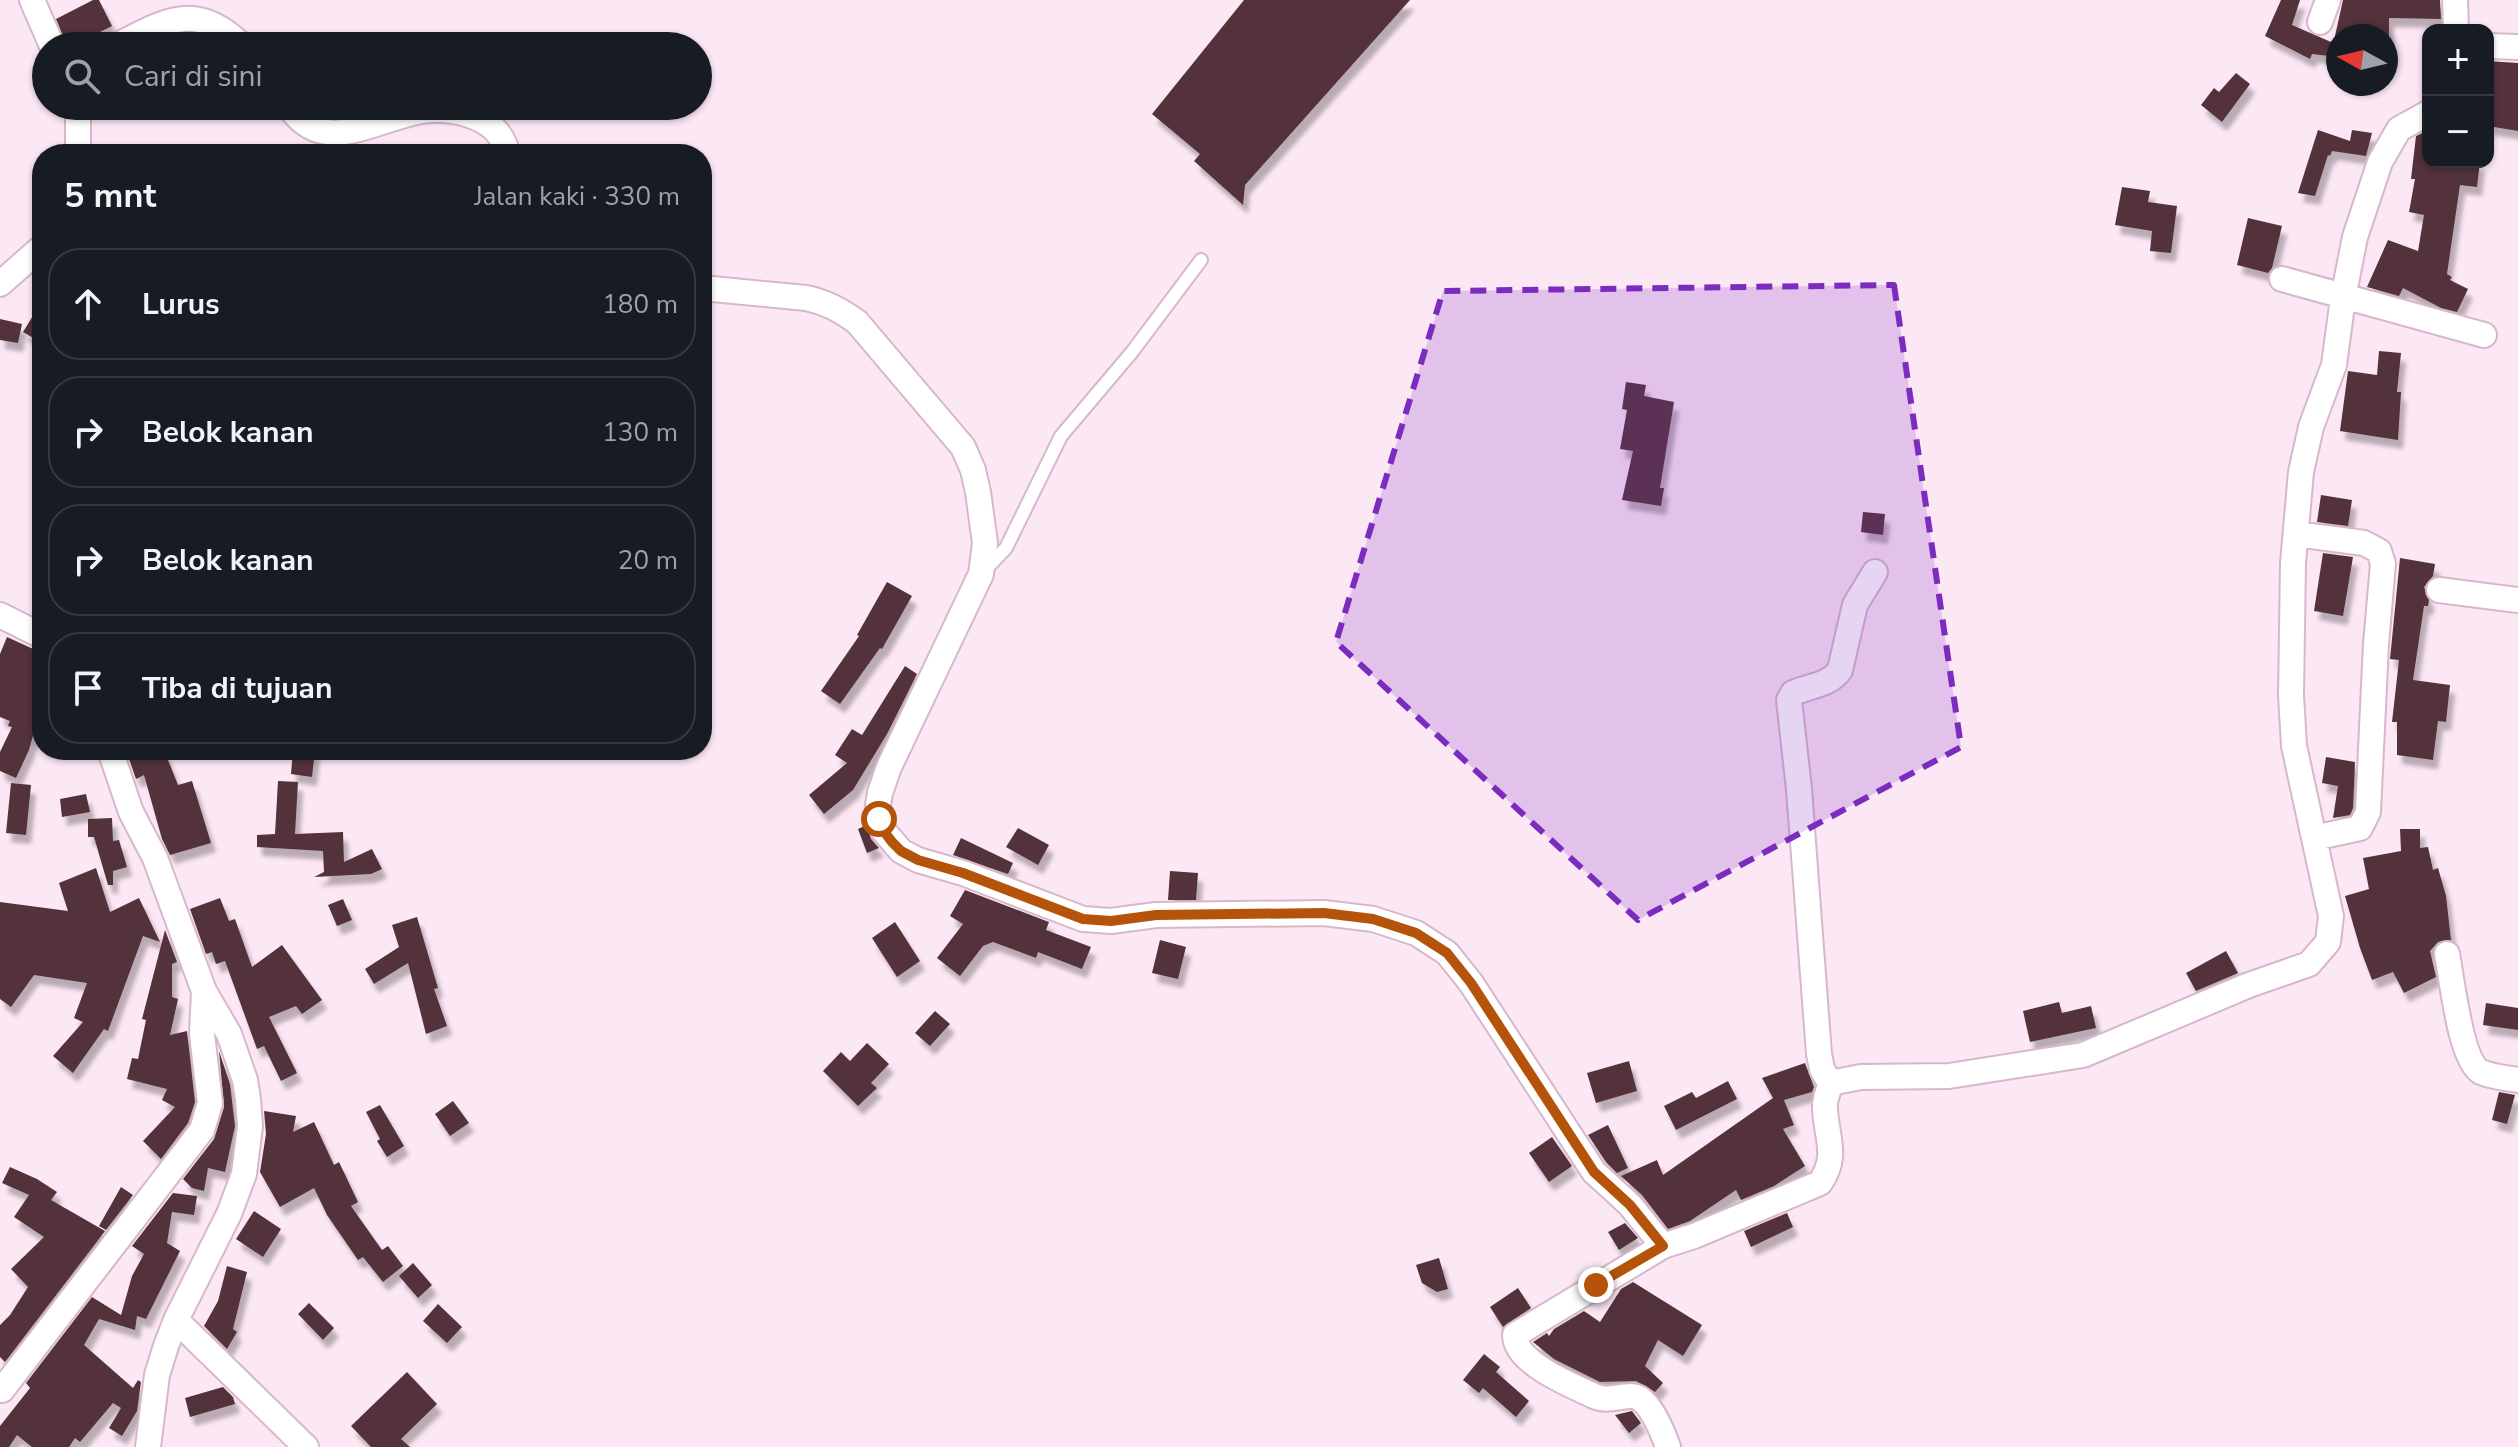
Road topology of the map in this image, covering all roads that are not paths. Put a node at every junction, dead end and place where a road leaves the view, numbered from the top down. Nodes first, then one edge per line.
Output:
1 (32, 0) edge
2 (2455, 0) edge
3 (2456, 24) edge
4 (46, 32) edge
5 (145, 32) edge
6 (225, 32) edge
7 (2494, 46) edge
8 (2518, 47) edge
9 (2422, 116) edge
10 (78, 120) edge
11 (302, 120) edge
12 (386, 120) edge
13 (478, 120) edge
14 (78, 144) edge
15 (503, 144) edge
16 (32, 256) edge
17 (1201, 260) dead end
18 (2282, 279) dead end
19 (0, 284) edge
20 (712, 289) edge
21 (2343, 298) junction
22 (2484, 335) dead end
23 (2296, 534) junction
24 (1875, 572) dead end
25 (981, 574) junction
26 (2439, 590) dead end
27 (2518, 600) edge
28 (0, 615) edge
29 (32, 631) edge
30 (113, 760) edge
31 (2314, 838) junction
32 (2447, 954) dead end
33 (204, 991) junction
34 (2518, 1080) edge
35 (1830, 1083) junction
36 (1663, 1246) junction
37 (176, 1320) junction
38 (2, 1390) edge
39 (148, 1447) edge
40 (306, 1447) edge
41 (1668, 1447) edge

1 - 4 street
2 - 3 street
5 - 6 street
7 - 8 street
9 - 21 street
10 - 14 street
11 - 12 street
13 - 15 street
16 - 19 street
17 - 25 lane
18 - 21 street
20 - 25 street
21 - 22 street
21 - 23 street
23 - 31 street
23 - 31 street
24 - 35 street
25 - 36 street
26 - 27 street
28 - 29 street
30 - 33 street
31 - 35 street
32 - 34 street
33 - 37 street
33 - 38 street
35 - 36 street
36 - 41 street
37 - 39 street
37 - 40 street

